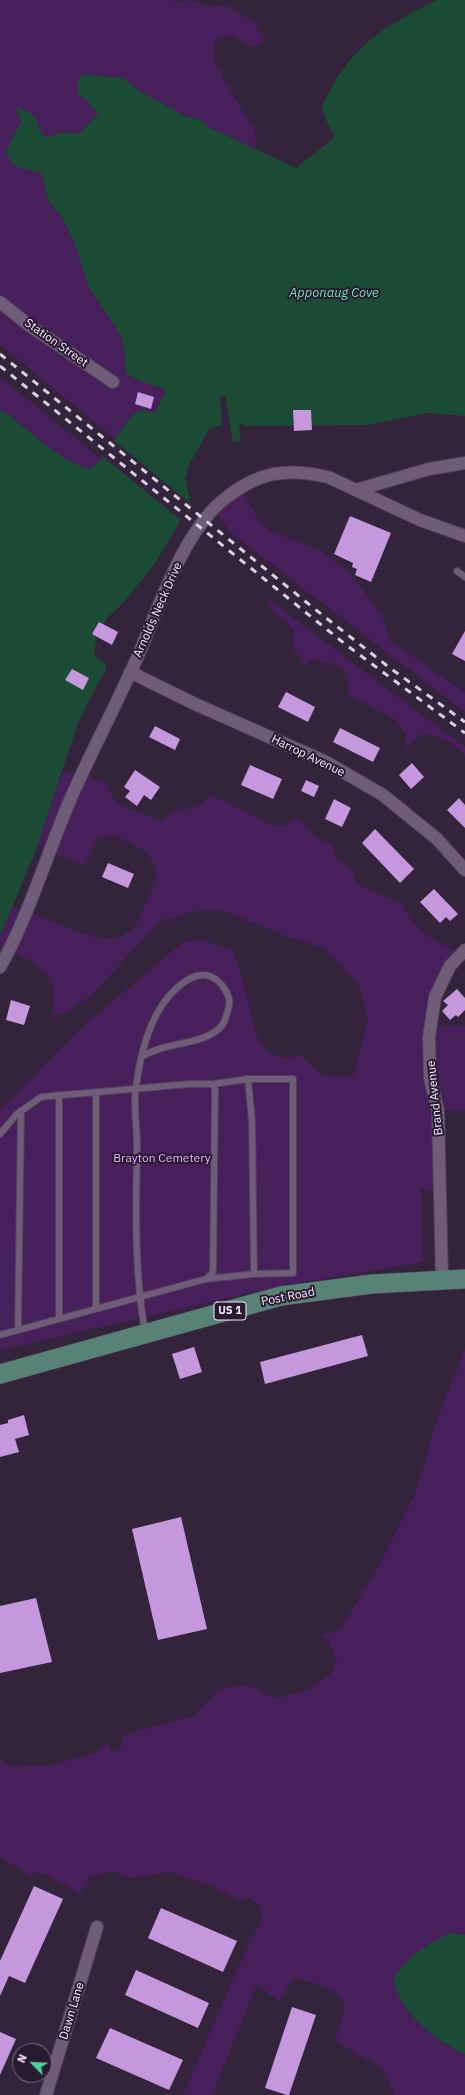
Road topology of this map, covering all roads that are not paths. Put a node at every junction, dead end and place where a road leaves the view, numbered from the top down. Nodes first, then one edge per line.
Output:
1 (0, 302) edge
2 (113, 382) dead end
3 (465, 463) edge
4 (356, 490) junction
5 (465, 536) edge
6 (457, 571) dead end
7 (465, 577) edge
8 (130, 672) junction
9 (465, 870) edge
10 (465, 950) edge
11 (0, 967) edge
12 (142, 1056) junction
13 (248, 1079) junction
14 (213, 1084) junction
15 (136, 1088) junction
16 (96, 1092) junction
17 (59, 1095) junction
18 (21, 1111) junction
19 (0, 1134) edge
20 (254, 1274) junction
21 (206, 1279) junction
22 (465, 1279) edge
23 (442, 1280) junction
24 (139, 1297) junction
25 (96, 1309) junction
26 (59, 1319) junction
27 (18, 1330) junction
28 (145, 1334) junction
29 (0, 1335) edge
30 (0, 1374) edge
31 (97, 1927) dead end
32 (46, 2095) edge

1 - 2 street, Station Street
3 - 4 street
4 - 5 street, Arnolds Neck Drive
4 - 8 street, Arnolds Neck Drive
6 - 7 lane
8 - 9 street, Harrop Avenue
8 - 11 street, Arnolds Neck Drive
10 - 23 street, Brand Avenue
12 - 12 lane
12 - 15 lane
13 - 14 lane
13 - 20 lane
13 - 20 lane
14 - 15 lane
14 - 21 lane
15 - 16 lane
15 - 24 lane
16 - 17 lane
16 - 25 lane
17 - 18 lane
17 - 26 lane
18 - 19 lane
18 - 27 lane
20 - 21 lane
21 - 24 lane
22 - 23 main road, Post Road / US 1
23 - 28 main road, Post Road / US 1
24 - 25 lane
24 - 28 lane
25 - 26 lane
26 - 27 lane
27 - 29 lane
28 - 30 main road, Post Road / US 1
31 - 32 street, Dawn Lane

